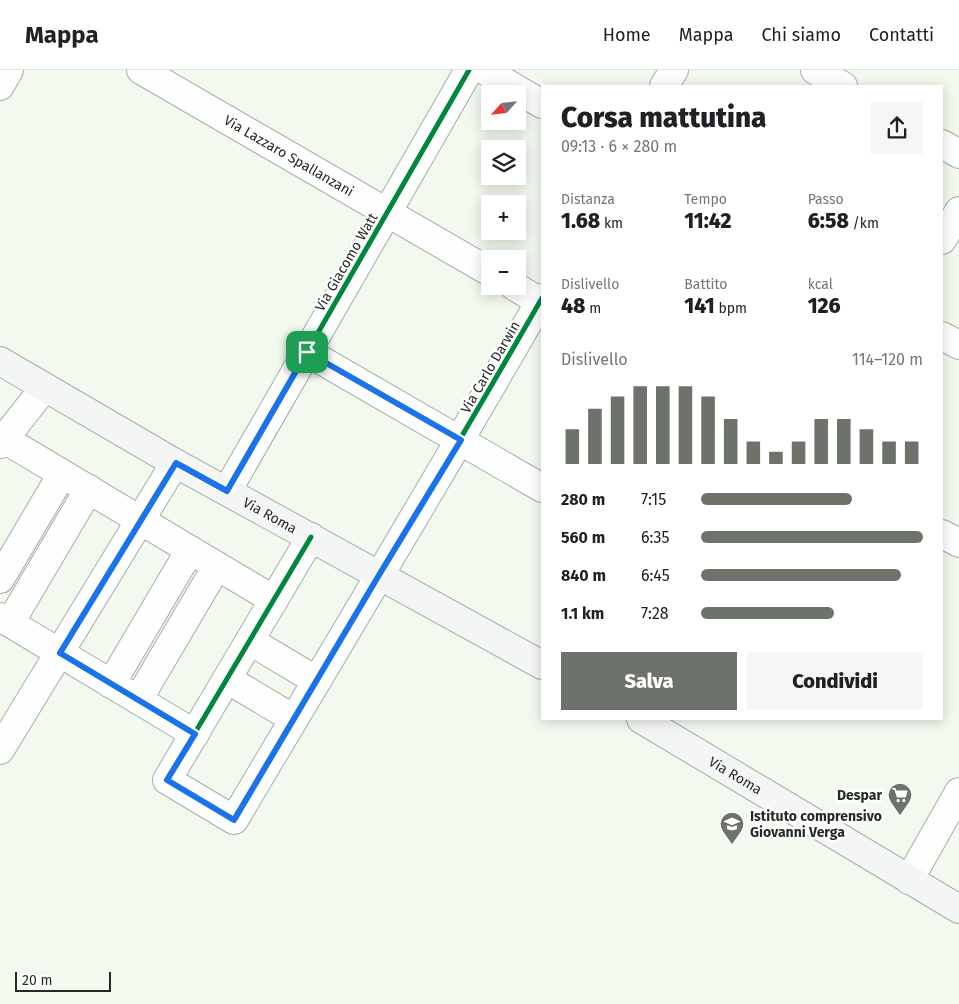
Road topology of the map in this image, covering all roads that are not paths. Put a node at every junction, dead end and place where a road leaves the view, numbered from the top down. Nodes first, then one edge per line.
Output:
1 (9, 70) edge
2 (141, 70) edge
3 (469, 70) edge
4 (484, 70) edge
5 (674, 70) edge
6 (815, 70) edge
7 (665, 85) edge
8 (841, 85) edge
9 (0, 86) edge
10 (541, 103) edge
11 (943, 145) edge
12 (959, 154) edge
13 (959, 211) edge
14 (387, 212) junction
15 (943, 238) edge
16 (481, 267) edge
17 (526, 292) edge
18 (541, 300) edge
19 (541, 303) edge
20 (943, 337) edge
21 (959, 345) edge
22 (307, 352) junction
23 (0, 362) edge
24 (45, 387) junction
25 (461, 440) junction
26 (2, 441) edge
27 (176, 463) junction
28 (62, 474) junction
29 (541, 487) edge
30 (89, 489) junction
31 (227, 491) junction
32 (141, 520) junction
33 (943, 535) edge
34 (311, 537) junction
35 (959, 543) edge
36 (190, 550) junction
37 (217, 566) junction
38 (379, 575) junction
39 (0, 579) edge
40 (274, 600) junction
41 (5, 620) edge
42 (250, 641) junction
43 (60, 653) junction
44 (541, 664) edge
45 (227, 679) junction
46 (317, 681) junction
47 (111, 684) junction
48 (138, 700) junction
49 (294, 719) junction
50 (657, 723) edge
51 (195, 734) junction
52 (0, 750) edge
53 (959, 792) edge
54 (909, 880) junction
55 (959, 909) edge

1 - 9 street
2 - 14 street, Via Lazzaro Spallanzani
3 - 14 street, Via Giacomo Watt
4 - 10 street
5 - 7 street
6 - 8 street
11 - 12 street
13 - 15 street
14 - 16 street, Via Lazzaro Spallanzani
14 - 22 street, Via Giacomo Watt
17 - 18 street
19 - 25 street, Via Carlo Darwin
20 - 21 street
22 - 25 street
22 - 31 street, Via Giacomo Watt
23 - 24 main road, Via Roma
24 - 26 street
24 - 27 main road, Via Roma
25 - 29 street
25 - 38 street, Via Carlo Darwin
26 - 28 street
27 - 31 main road, Via Roma
27 - 32 street
28 - 30 street
28 - 39 street
30 - 32 street
30 - 41 street
31 - 34 main road, Via Roma
32 - 36 street
32 - 43 street
33 - 35 street
34 - 38 main road, Via Roma
34 - 40 street
36 - 37 street
36 - 47 street
37 - 40 street
37 - 48 street
38 - 44 main road, Via Roma
38 - 46 street, Via Carlo Darwin
40 - 42 street
41 - 43 street
42 - 45 street
42 - 46 street
43 - 47 street
43 - 52 street
45 - 49 street
45 - 51 street
46 - 49 street, Via Carlo Darwin
47 - 48 street
48 - 51 street
49 - 51 street, Via Carlo Darwin
50 - 54 main road, Via Roma
53 - 54 street
54 - 55 main road, Via Roma

